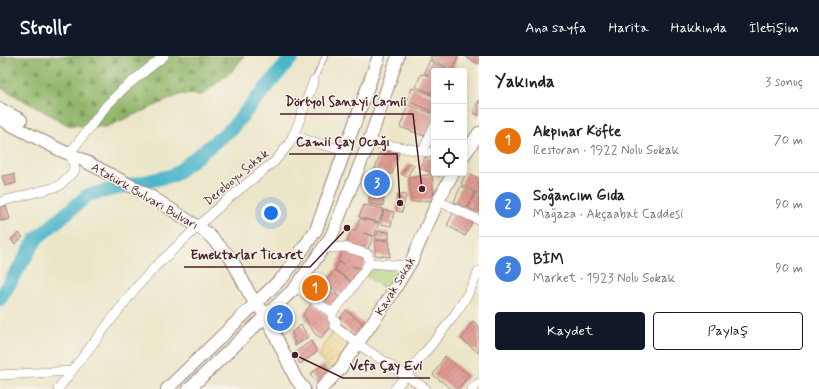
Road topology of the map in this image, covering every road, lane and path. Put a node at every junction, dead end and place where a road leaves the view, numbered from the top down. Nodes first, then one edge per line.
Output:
1 (164, 56) edge
2 (325, 56) edge
3 (380, 56) edge
4 (398, 56) edge
5 (314, 80) joint
6 (0, 109) edge
7 (0, 119) edge
8 (431, 133) edge
9 (479, 133) edge
10 (293, 136) junction
11 (369, 142) junction
12 (423, 150) junction
13 (345, 151) junction
14 (467, 151) edge
15 (70, 152) junction
16 (431, 152) edge
17 (451, 176) edge
18 (438, 201) junction
19 (0, 202) edge
20 (479, 220) edge
21 (198, 227) junction
22 (324, 248) junction
23 (369, 263) junction
24 (407, 266) junction
25 (479, 271) edge
26 (296, 287) junction
27 (256, 304) junction
28 (332, 313) junction
29 (266, 316) junction
30 (358, 344) junction
31 (71, 371) junction
32 (406, 374) junction
33 (0, 375) edge
34 (479, 383) edge
35 (58, 389) edge
36 (167, 389) edge
37 (189, 389) edge
38 (304, 389) edge
39 (321, 389) edge
40 (395, 389) edge
41 (426, 389) edge
42 (472, 389) edge

1 - 15 street
2 - 5 lane, Dereboyu Sokak
3 - 13 main road
4 - 11 main road
5 - 10 street, Dereboyu Sokak
6 - 15 main road, Atatürk Bulvarı Bulvarı
7 - 15 main road, Atatürk Bulvarı Bulvarı
8 - 12 street
9 - 14 main road
10 - 13 street
10 - 21 street, Dereboyu Sokak
11 - 12 street
11 - 22 main road
12 - 16 street
13 - 27 main road
15 - 19 street
15 - 21 main road, Atatürk Bulvarı Bulvarı
17 - 18 main road, Kavak Sokak
18 - 20 street
18 - 24 main road, Kavak Sokak
21 - 27 main road, Atatürk Bulvarı Bulvarı
21 - 31 street, Dereboyu Sokak
22 - 23 street
22 - 26 main road
23 - 24 street
23 - 28 street
24 - 30 main road, Kavak Sokak
25 - 32 street
26 - 28 street
26 - 29 main road
27 - 29 main road, Atatürk Bulvarı Bulvarı
27 - 36 main road
28 - 30 street
29 - 37 main road
29 - 38 main road, Atatürk Bulvarı Bulvarı
30 - 32 street
30 - 39 main road, Kavak Sokak
31 - 33 street
31 - 35 street, Dereboyu Sokak
32 - 40 street
32 - 41 street
34 - 42 street

